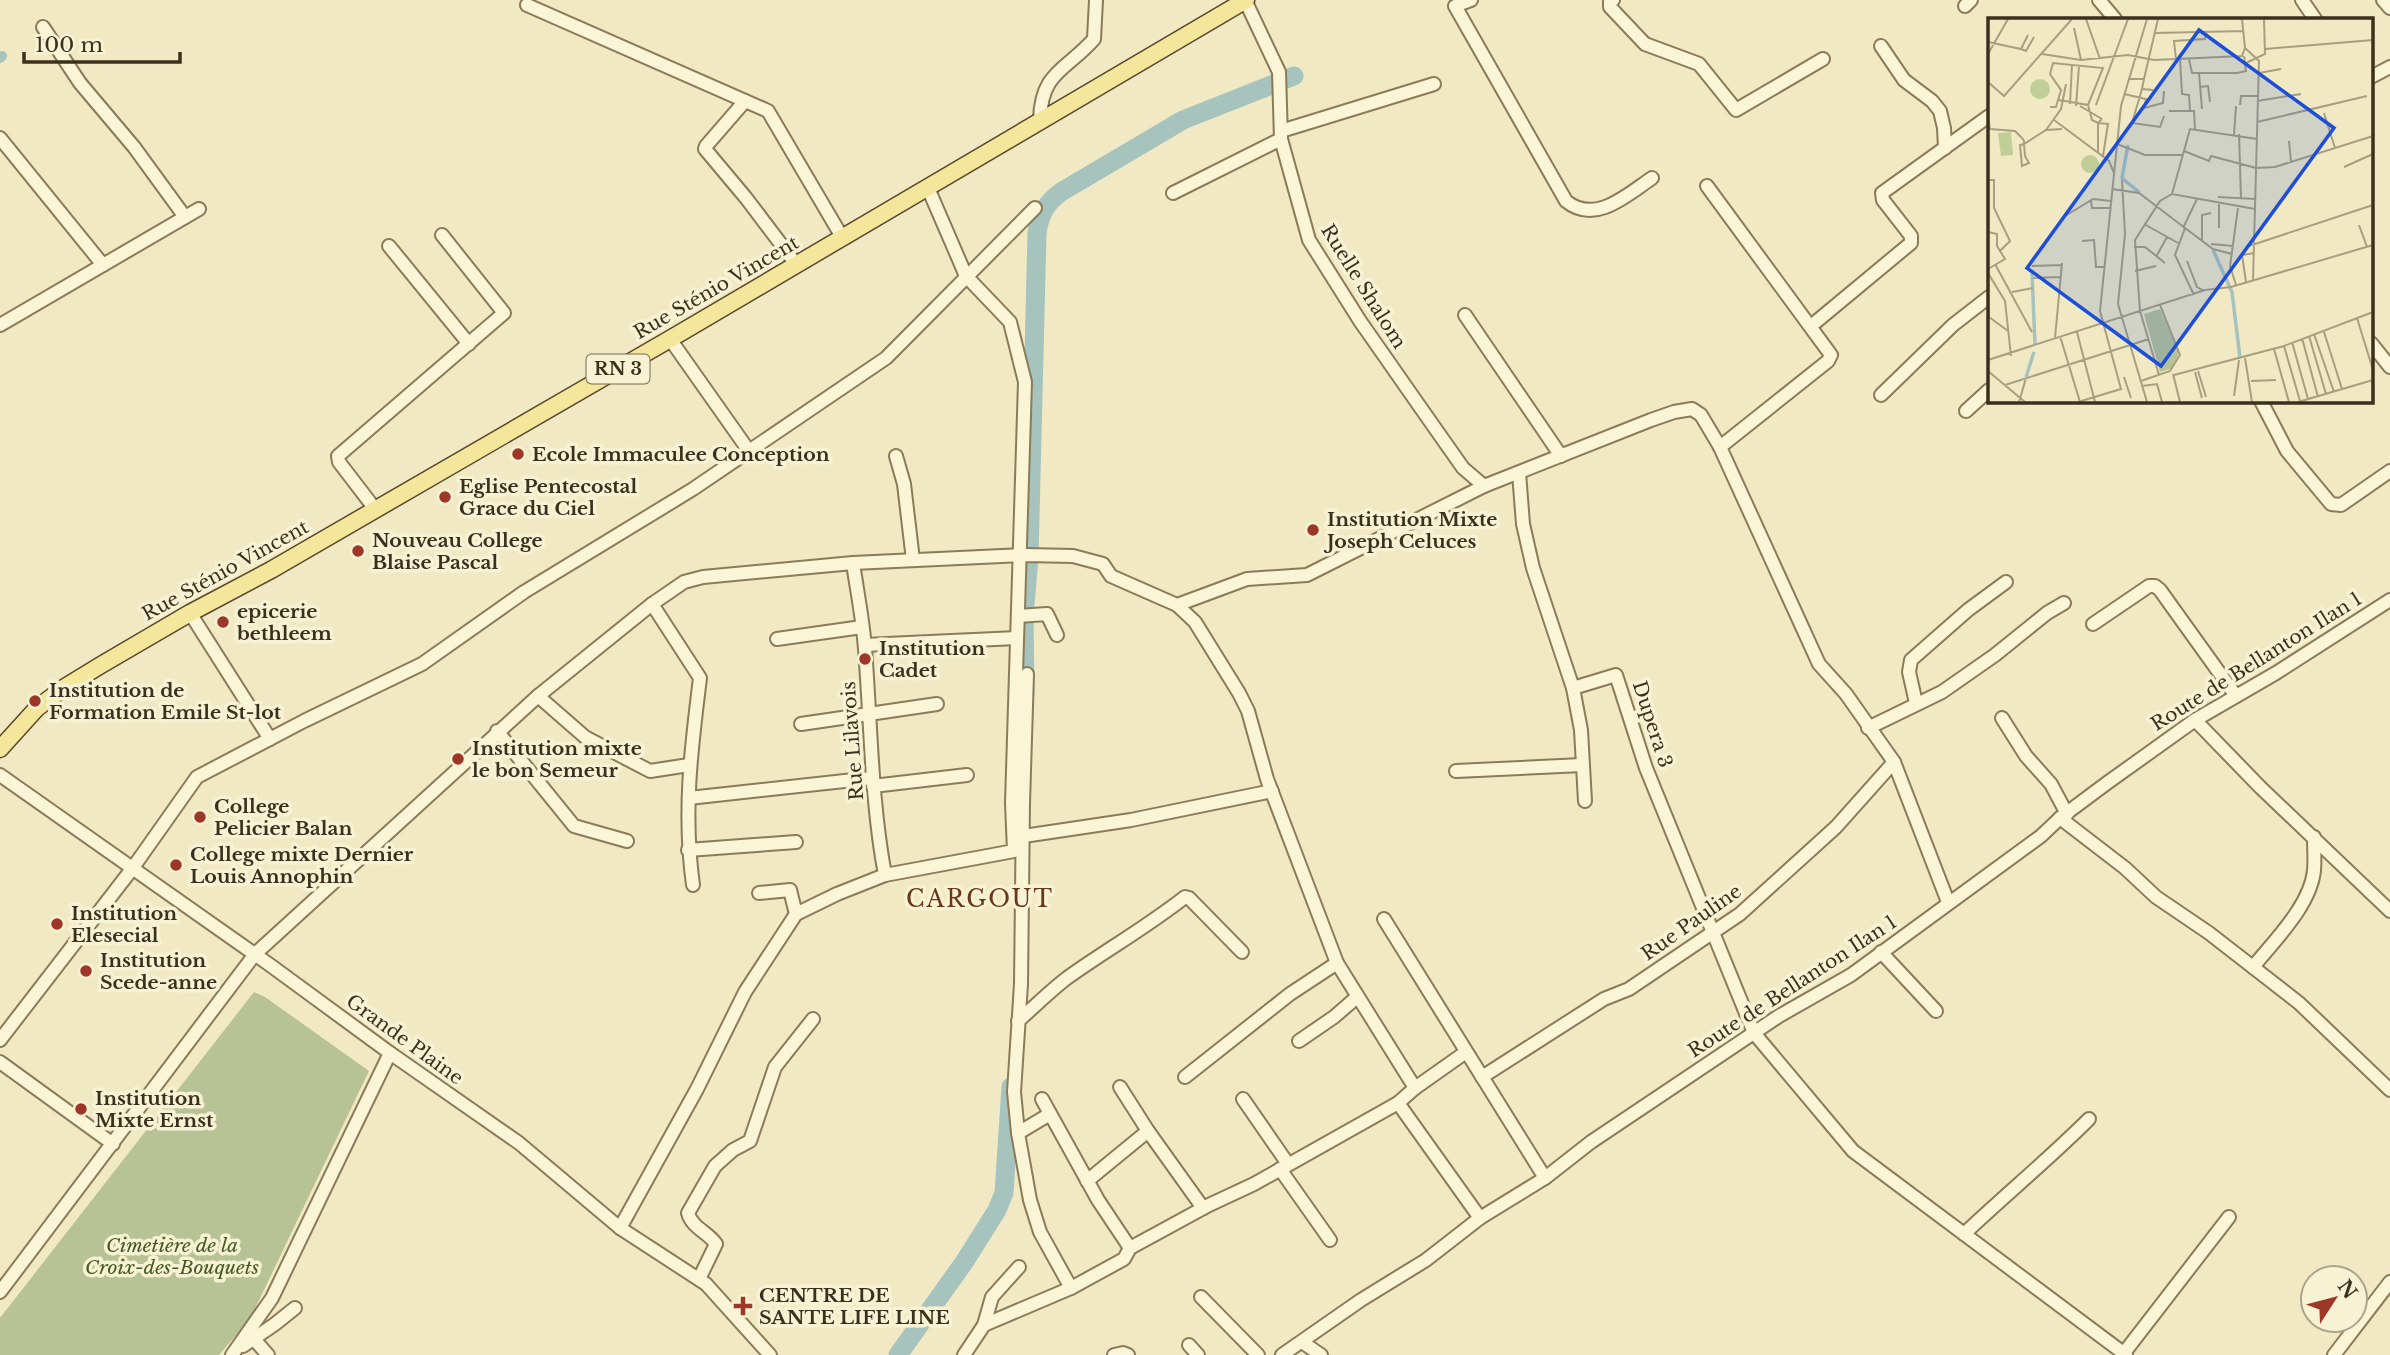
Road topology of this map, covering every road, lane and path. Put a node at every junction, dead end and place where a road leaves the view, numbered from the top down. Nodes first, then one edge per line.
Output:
1 (1096, 0) edge
2 (1245, 0) edge
3 (1471, 0) edge
4 (1613, 0) edge
5 (2099, 0) edge
6 (2302, 0) edge
7 (2384, 0) edge
8 (527, 5) dead end
9 (2390, 8) edge
10 (2110, 17) edge
11 (2314, 18) edge
12 (43, 27) dead end
13 (1881, 46) dead end
14 (1823, 59) dead end
15 (2390, 67) edge
16 (2372, 76) edge
17 (1434, 84) dead end
18 (745, 101) junction
19 (1988, 117) edge
20 (1040, 120) junction
21 (1281, 135) junction
22 (0, 138) edge
23 (1945, 148) junction
24 (1652, 178) dead end
25 (1707, 186) dead end
26 (928, 188) junction
27 (1172, 193) dead end
28 (1035, 208) dead end
29 (199, 209) dead end
30 (185, 217) junction
31 (442, 234) dead end
32 (842, 237) junction
33 (389, 246) dead end
34 (796, 264) junction
35 (103, 265) junction
36 (966, 276) junction
37 (1988, 298) edge
38 (1465, 315) dead end
39 (0, 325) edge
40 (1811, 326) junction
41 (670, 339) junction
42 (469, 344) junction
43 (2372, 344) edge
44 (2390, 368) edge
45 (1988, 391) edge
46 (1881, 394) dead end
47 (2262, 402) edge
48 (1966, 411) dead end
49 (1720, 447) junction
50 (748, 451) junction
51 (896, 456) dead end
52 (1561, 456) junction
53 (2390, 471) edge
54 (1519, 473) junction
55 (1484, 485) junction
56 (375, 509) junction
57 (1026, 555) junction
58 (913, 560) junction
59 (853, 563) junction
60 (2006, 582) dead end
61 (2390, 600) edge
62 (2064, 603) dead end
63 (652, 604) junction
64 (1177, 606) junction
65 (190, 613) junction
66 (1022, 615) junction
67 (2093, 624) dead end
68 (862, 627) junction
69 (1057, 635) dead end
70 (1017, 638) junction
71 (777, 639) dead end
72 (865, 645) junction
73 (1027, 674) dead end
74 (1573, 688) junction
75 (538, 696) junction
76 (2236, 696) junction
77 (1916, 703) junction
78 (937, 704) dead end
79 (869, 715) junction
80 (2002, 718) dead end
81 (2195, 720) junction
82 (801, 724) dead end
83 (1868, 728) junction
84 (497, 731) junction
85 (270, 739) junction
86 (0, 749) edge
87 (1894, 762) junction
88 (689, 765) junction
89 (1583, 765) junction
90 (1456, 771) dead end
91 (0, 775) edge
92 (967, 775) dead end
93 (872, 782) junction
94 (1272, 791) junction
95 (689, 798) junction
96 (1585, 801) dead end
97 (1017, 803) junction
98 (2063, 816) junction
99 (1017, 837) junction
100 (2314, 837) junction
101 (627, 841) dead end
102 (796, 842) dead end
103 (688, 850) junction
104 (132, 869) junction
105 (885, 875) junction
106 (693, 885) dead end
107 (759, 892) dead end
108 (1948, 902) junction
109 (2390, 911) edge
110 (796, 914) junction
111 (1384, 919) dead end
112 (1712, 934) junction
113 (1242, 952) dead end
114 (1881, 952) junction
115 (255, 954) junction
116 (1338, 963) junction
117 (2253, 967) junction
118 (1357, 997) junction
119 (1936, 1011) dead end
120 (813, 1019) dead end
121 (1018, 1021) junction
122 (1754, 1033) junction
123 (0, 1040) edge
124 (1299, 1041) dead end
125 (1466, 1052) junction
126 (390, 1053) junction
127 (0, 1062) edge
128 (1185, 1077) dead end
129 (1482, 1077) junction
130 (1120, 1087) dead end
131 (1415, 1088) junction
132 (2390, 1090) edge
133 (1042, 1099) dead end
134 (1243, 1099) dead end
135 (1398, 1103) junction
136 (1050, 1114) junction
137 (2089, 1119) dead end
138 (1148, 1131) junction
139 (1018, 1133) junction
140 (113, 1144) junction
141 (1284, 1167) junction
142 (1545, 1178) junction
143 (1087, 1181) junction
144 (1203, 1208) junction
145 (2229, 1217) dead end
146 (1480, 1218) junction
147 (620, 1228) junction
148 (1964, 1234) junction
149 (1330, 1240) dead end
150 (1130, 1248) junction
151 (1019, 1267) dead end
152 (699, 1279) junction
153 (2390, 1282) edge
154 (1071, 1289) junction
155 (0, 1292) edge
156 (1201, 1297) dead end
157 (295, 1308) dead end
158 (984, 1325) junction
159 (253, 1338) junction
160 (1302, 1342) junction
161 (233, 1354) edge
162 (2125, 1354) edge
163 (268, 1355) edge
164 (771, 1355) edge
165 (964, 1355) edge
166 (1114, 1355) edge
167 (1128, 1355) edge
168 (1258, 1355) edge
169 (1282, 1355) edge
170 (1321, 1355) edge
171 (2334, 1355) edge

1 - 20 street
2 - 20 main road, Rue Sténio Vincent / RN 3
2 - 21 street, Ruelle Shalom
3 - 24 street
4 - 14 street
5 - 10 street
6 - 11 street
7 - 9 street
8 - 18 street
12 - 30 street
13 - 23 street
15 - 16 street
17 - 21 street
18 - 32 street
18 - 34 street
19 - 23 street
20 - 26 main road, Rue Sténio Vincent / RN 3
21 - 27 street
21 - 55 street, Ruelle Shalom
22 - 35 street
23 - 40 street
25 - 40 street
26 - 32 main road, Rue Sténio Vincent / RN 3
26 - 36 street
28 - 36 street
29 - 30 street
30 - 35 street
31 - 42 street
32 - 34 main road, Rue Sténio Vincent / RN 3
33 - 42 street
34 - 41 main road, Rue Sténio Vincent / RN 3
35 - 39 street
36 - 50 street
36 - 57 street
37 - 46 street
38 - 52 street
40 - 49 street
41 - 50 street
41 - 56 main road, Rue Sténio Vincent / RN 3
42 - 56 street
43 - 44 street
45 - 48 street
47 - 53 street
49 - 52 street
49 - 83 street
50 - 85 street
51 - 58 street
52 - 54 street
54 - 55 street
54 - 74 street
55 - 64 street
56 - 65 main road, Rue Sténio Vincent / RN 3
57 - 58 street
57 - 64 street
57 - 66 street
58 - 59 street
59 - 63 street
59 - 68 street, Rue Lilavois
60 - 77 street
61 - 76 street, Route de Bellanton Ilan 1
62 - 77 street
63 - 75 street
63 - 88 street
64 - 94 street
65 - 85 street
65 - 86 main road, Rue Sténio Vincent / RN 3
66 - 69 street
66 - 70 street
67 - 76 street
68 - 71 street
68 - 72 street, Rue Lilavois
70 - 72 street
70 - 97 street
72 - 79 street, Rue Lilavois
73 - 97 street
74 - 89 street
74 - 112 street, Dupera 3
75 - 84 street
75 - 88 street
76 - 81 street, Route de Bellanton Ilan 1
77 - 83 street
78 - 79 street
79 - 82 street
79 - 93 street, Rue Lilavois
80 - 98 street
81 - 98 street, Route de Bellanton Ilan 1
81 - 100 street
83 - 87 street
84 - 101 street
84 - 115 street
85 - 104 street
87 - 108 street
87 - 112 street, Rue Pauline
88 - 95 street
89 - 90 street
89 - 96 street
91 - 104 street, Grande Plaine
92 - 93 street
93 - 95 street
93 - 105 street, Rue Lilavois
94 - 99 street
94 - 116 street
95 - 103 street
97 - 99 street
98 - 108 street, Route de Bellanton Ilan 1
98 - 117 street
99 - 105 street
99 - 121 street
100 - 109 street
100 - 117 street
102 - 103 street
103 - 106 street
104 - 115 street, Grande Plaine
104 - 123 street
105 - 110 street
107 - 110 street
108 - 114 street, Route de Bellanton Ilan 1
110 - 147 street
111 - 125 street
112 - 122 street, Dupera 3
112 - 129 street, Rue Pauline
113 - 121 street
114 - 119 street
114 - 122 street, Route de Bellanton Ilan 1
115 - 126 street, Grande Plaine
115 - 140 street
116 - 118 street
116 - 128 street
117 - 132 street
118 - 124 street
118 - 131 street
120 - 152 street
121 - 139 street
122 - 142 street, Route de Bellanton Ilan 1
122 - 148 street, Dupera 3
125 - 129 street
125 - 131 street
126 - 147 street, Grande Plaine
126 - 161 street
127 - 140 street
129 - 142 street
130 - 138 street
131 - 135 street
133 - 136 street
134 - 141 street
135 - 141 street
135 - 146 street
136 - 139 street
136 - 143 street
137 - 148 street
138 - 143 street
138 - 144 street
139 - 154 street
140 - 155 street
141 - 144 street
141 - 149 street
142 - 146 street, Route de Bellanton Ilan 1
143 - 150 street
144 - 150 street
145 - 162 street
146 - 160 street, Route de Bellanton Ilan 1
147 - 152 street, Grande Plaine
148 - 162 street, Dupera 3
150 - 154 street
151 - 158 street
152 - 164 street, Grande Plaine
153 - 171 street
154 - 158 street
156 - 168 street
157 - 159 street
158 - 165 street
159 - 161 street
159 - 163 street
160 - 169 street, Route de Bellanton Ilan 1
160 - 170 street
166 - 167 street

